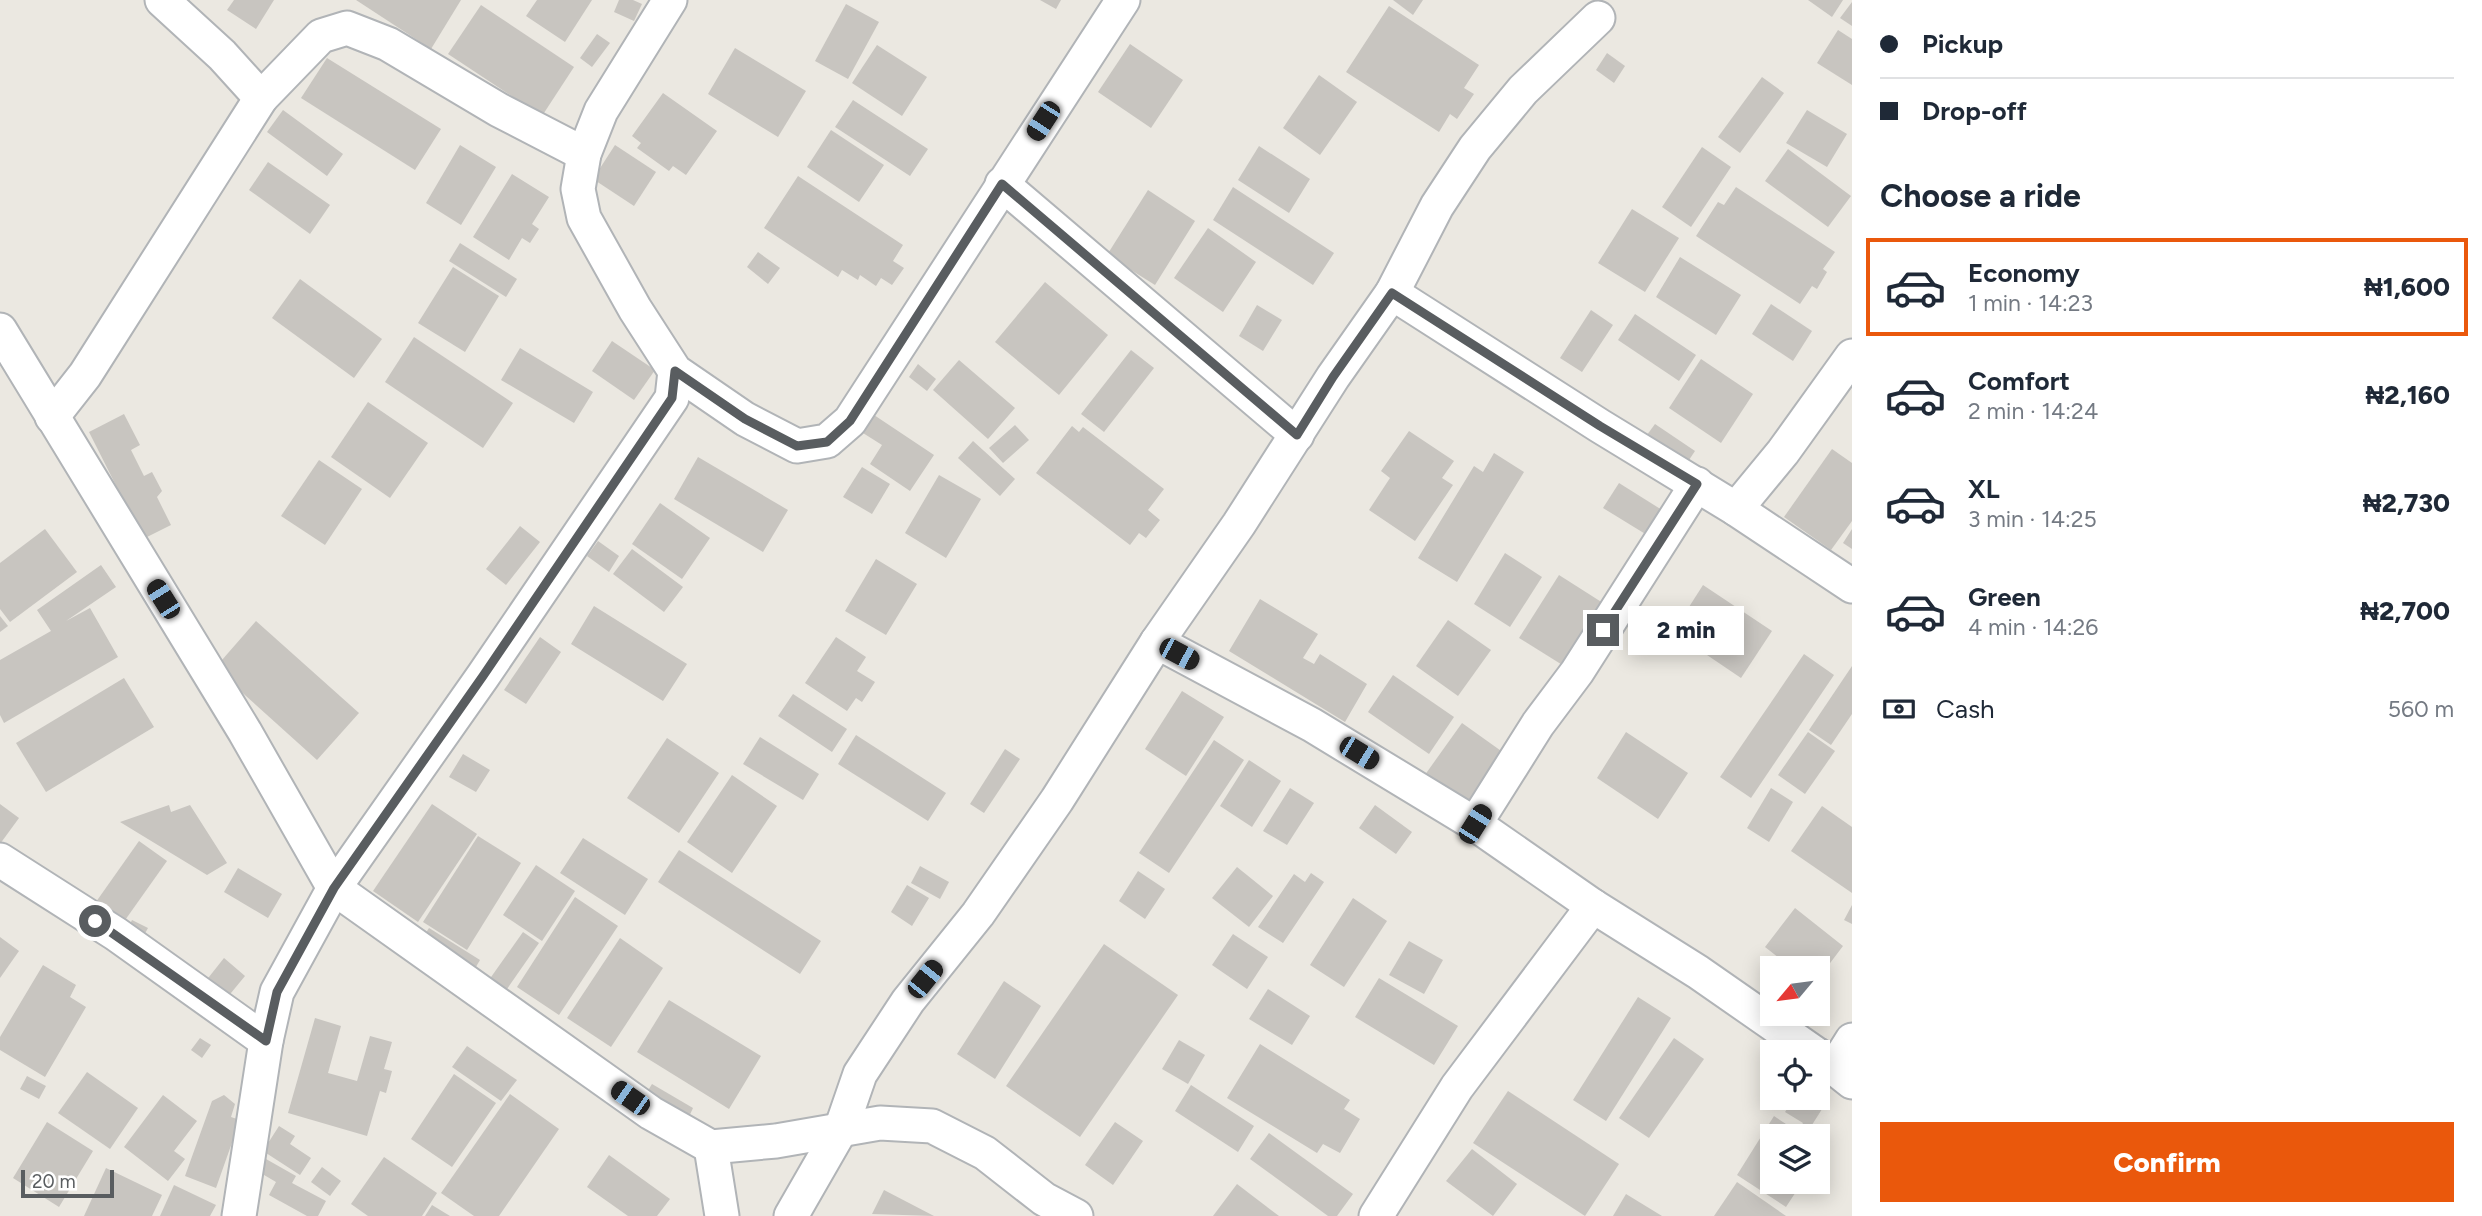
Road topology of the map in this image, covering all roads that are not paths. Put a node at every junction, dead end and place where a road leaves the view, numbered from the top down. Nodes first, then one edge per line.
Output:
1 (162, 0) edge
2 (670, 0) edge
3 (1123, 0) edge
4 (1598, 18) dead end
5 (261, 98) junction
6 (584, 154) junction
7 (1002, 184) junction
8 (1392, 293) junction
9 (0, 330) edge
10 (1852, 356) edge
11 (675, 371) junction
12 (52, 416) junction
13 (1297, 435) junction
14 (1697, 484) junction
15 (1736, 509) junction
16 (1852, 586) edge
17 (1157, 642) junction
18 (1475, 824) junction
19 (0, 860) edge
20 (334, 888) junction
21 (1593, 906) junction
22 (266, 1041) junction
23 (1834, 1059) edge
24 (841, 1129) junction
25 (711, 1147) junction
26 (239, 1216) edge
27 (722, 1216) edge
28 (791, 1216) edge
29 (1076, 1216) edge
30 (1376, 1216) edge

1 - 5 street
2 - 6 street
3 - 7 street
4 - 8 street
5 - 6 street
5 - 12 street
6 - 11 street
7 - 11 street
7 - 13 street
8 - 13 street
8 - 14 street
9 - 12 street
10 - 15 street
11 - 20 street
12 - 20 street
13 - 17 street
14 - 15 street
14 - 18 street
15 - 16 street
17 - 18 street
17 - 24 street
18 - 21 street
19 - 22 street
20 - 22 street
20 - 25 street
21 - 23 street
21 - 30 street
22 - 26 street
24 - 25 street
24 - 28 street
24 - 29 street
25 - 27 street

